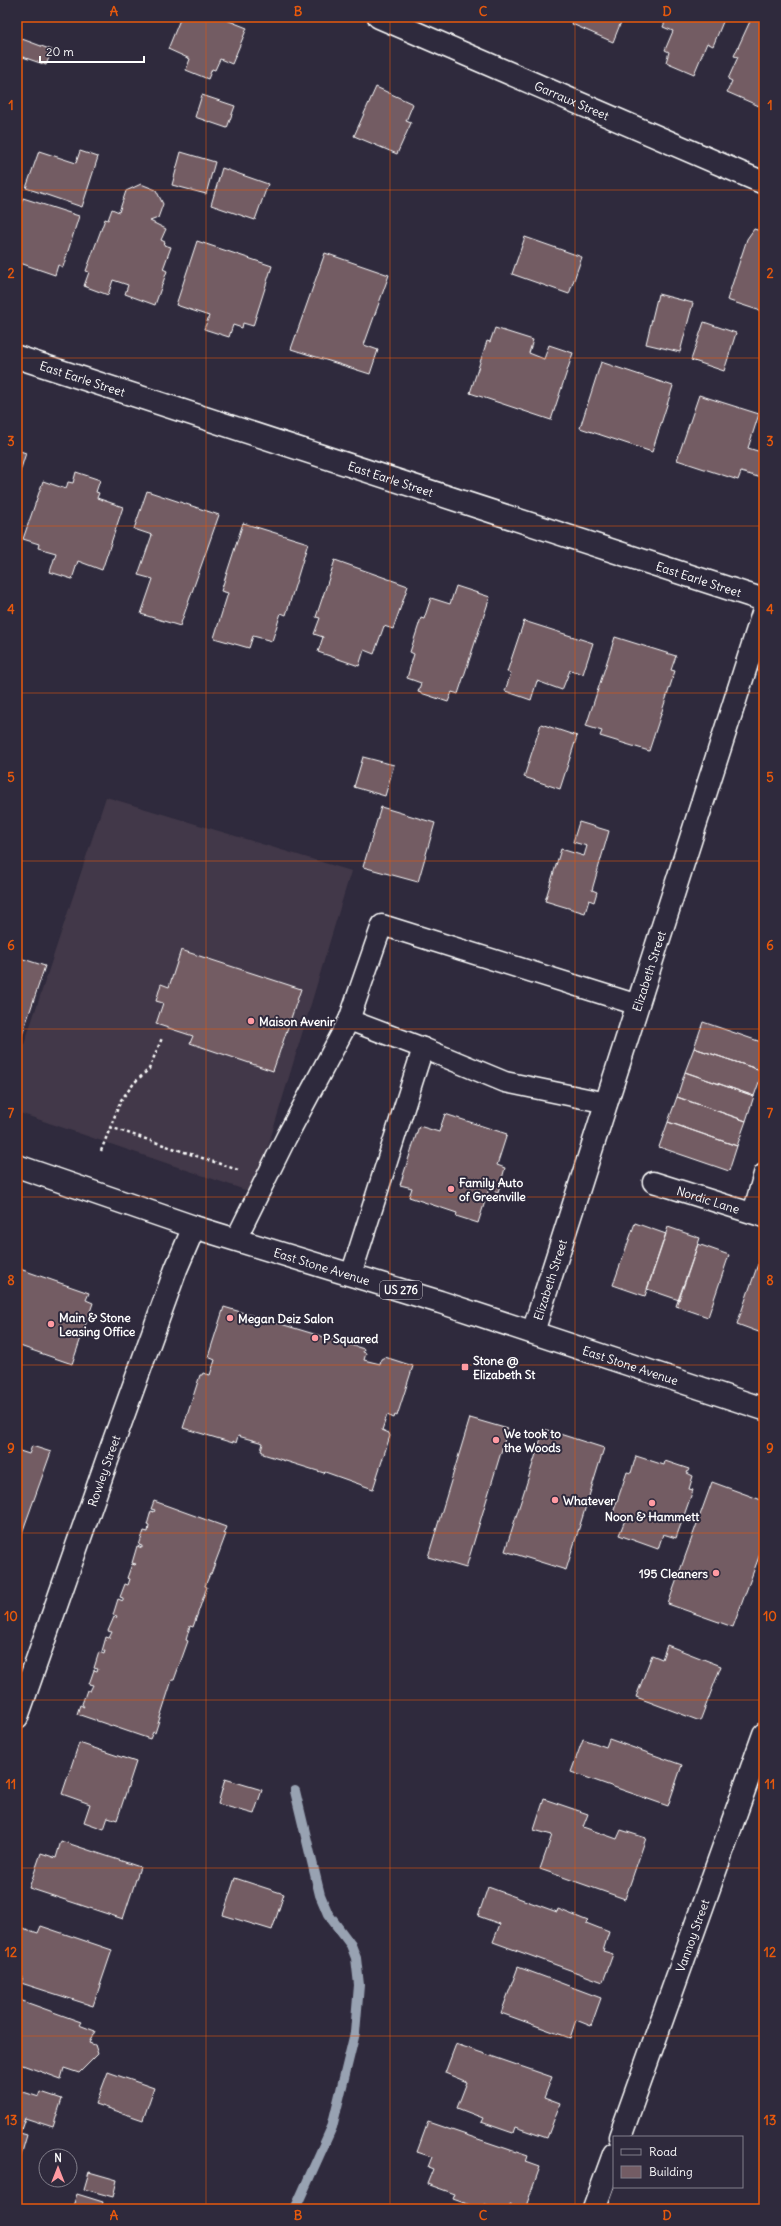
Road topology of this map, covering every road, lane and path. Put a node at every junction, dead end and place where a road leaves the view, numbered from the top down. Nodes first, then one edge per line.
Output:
1 (379, 17) edge
2 (764, 183) edge
3 (17, 357) edge
4 (764, 600) edge
5 (764, 610) edge
6 (638, 1005) junction
7 (348, 1020) junction
8 (162, 1038) dead end
9 (423, 1048) junction
10 (607, 1102) junction
11 (110, 1127) junction
12 (101, 1151) dead end
13 (17, 1166) edge
14 (241, 1171) dead end
15 (764, 1174) edge
16 (653, 1182) dead end
17 (758, 1215) edge
18 (194, 1226) junction
19 (236, 1239) junction
20 (351, 1275) junction
21 (533, 1332) junction
22 (764, 1409) edge
23 (17, 1717) edge
24 (764, 1734) edge
25 (620, 2136) edge
26 (613, 2157) edge
27 (594, 2209) edge

1 - 2 main road, Garraux Street
3 - 4 main road, East Earle Street
5 - 6 main road, Elizabeth Street
6 - 7 lane
6 - 10 main road, Elizabeth Street
7 - 9 lane
7 - 19 lane
8 - 11 path
9 - 10 lane
9 - 20 lane
10 - 21 main road, Elizabeth Street
11 - 12 path
11 - 14 path
13 - 18 main road, East Stone Avenue / US 276
15 - 17 lane
16 - 17 lane, Nordic Lane
18 - 19 main road, East Stone Avenue / US 276
18 - 23 main road, Rowley Street
19 - 20 main road, East Stone Avenue / US 276
20 - 21 main road, East Stone Avenue / US 276
21 - 22 main road, East Stone Avenue / US 276
24 - 25 main road, Vannoy Street
26 - 27 main road

